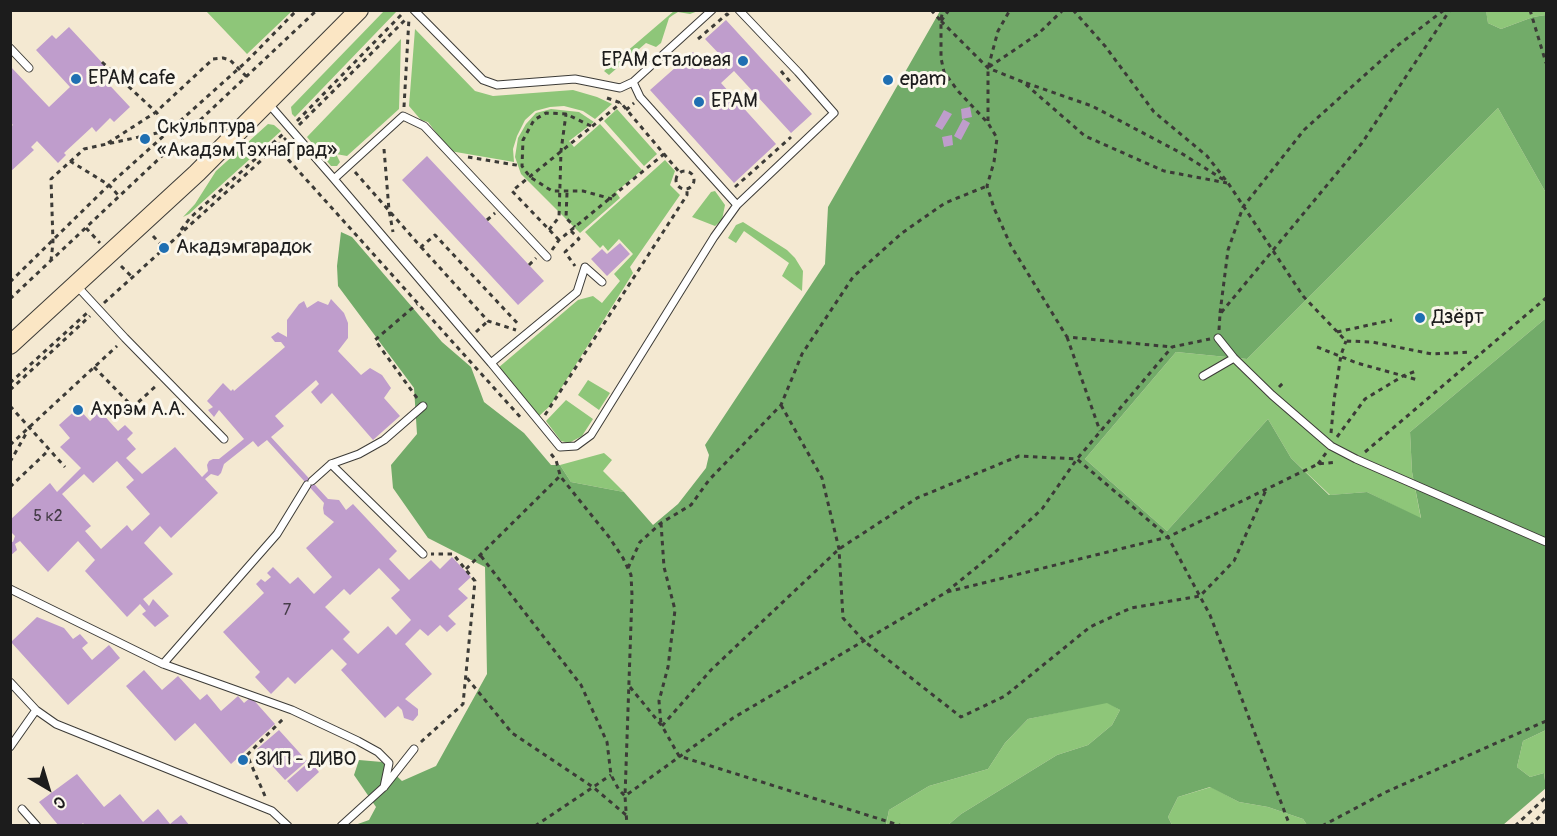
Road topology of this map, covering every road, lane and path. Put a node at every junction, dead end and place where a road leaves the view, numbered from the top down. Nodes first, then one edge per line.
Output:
1 (297, 10) edge
2 (317, 10) edge
3 (359, 10) edge
4 (712, 10) edge
5 (739, 10) edge
6 (931, 10) edge
7 (943, 10) edge
8 (949, 10) edge
9 (1010, 10) edge
10 (1063, 10) edge
11 (1073, 10) edge
12 (1444, 10) edge
13 (1450, 10) edge
14 (1530, 10) edge
15 (412, 12) edge
16 (941, 21) junction
17 (735, 22) dead end
18 (697, 40) dead end
19 (10, 48) edge
20 (102, 62) dead end
21 (1546, 63) edge
22 (29, 68) dead end
23 (239, 68) junction
24 (988, 68) junction
25 (780, 71) dead end
26 (247, 77) junction
27 (633, 82) junction
28 (1023, 82) junction
29 (796, 88) dead end
30 (267, 103) junction
31 (621, 103) dead end
32 (156, 112) junction
33 (566, 114) junction
34 (403, 116) junction
35 (988, 123) junction
36 (591, 126) junction
37 (171, 130) junction
38 (293, 132) junction
39 (186, 134) junction
40 (382, 135) junction
41 (793, 135) dead end
42 (107, 144) junction
43 (276, 146) junction
44 (561, 151) junction
45 (450, 154) junction
46 (664, 154) dead end
47 (70, 161) junction
48 (350, 166) junction
49 (522, 166) junction
50 (530, 177) junction
51 (334, 179) junction
52 (728, 181) dead end
53 (1228, 183) junction
54 (109, 185) junction
55 (987, 186) junction
56 (687, 189) junction
57 (560, 191) junction
58 (567, 193) junction
59 (119, 196) junction
60 (612, 199) junction
61 (737, 205) junction
62 (1244, 207) junction
63 (389, 210) junction
64 (576, 227) junction
65 (549, 230) junction
66 (571, 231) junction
67 (53, 242) junction
68 (421, 247) junction
69 (396, 249) junction
70 (1273, 251) junction
71 (547, 257) dead end
72 (51, 262) junction
73 (585, 267) junction
74 (10, 282) edge
75 (602, 282) dead end
76 (75, 285) junction
77 (1546, 298) edge
78 (10, 299) edge
79 (417, 304) junction
80 (97, 309) junction
81 (1220, 314) junction
82 (1392, 320) dead end
83 (488, 321) junction
84 (1337, 332) junction
85 (527, 333) junction
86 (1067, 337) junction
87 (125, 338) junction
88 (469, 338) junction
89 (1218, 338) junction
90 (1346, 341) junction
91 (10, 345) edge
92 (1172, 347) junction
93 (1317, 347) dead end
94 (1471, 352) dead end
95 (1341, 356) junction
96 (1234, 358) junction
97 (491, 363) junction
98 (94, 368) junction
99 (1416, 371) dead end
100 (1402, 375) junction
101 (1203, 376) dead end
102 (165, 377) junction
103 (1418, 380) dead end
104 (10, 383) edge
105 (10, 390) edge
106 (781, 405) junction
107 (10, 406) edge
108 (423, 406) joint
109 (540, 421) junction
110 (29, 428) junction
111 (1100, 432) junction
112 (224, 439) dead end
113 (10, 445) edge
114 (1330, 446) junction
115 (49, 450) junction
116 (549, 452) dead end
117 (1077, 459) junction
118 (1356, 459) junction
119 (10, 462) edge
120 (331, 464) junction
121 (1318, 464) junction
122 (65, 467) dead end
123 (560, 476) junction
124 (10, 487) edge
125 (1266, 490) junction
126 (661, 523) junction
127 (1168, 537) junction
128 (1546, 542) edge
129 (839, 549) junction
130 (423, 554) joint
131 (481, 556) junction
132 (466, 568) junction
133 (628, 568) junction
134 (10, 589) edge
135 (945, 593) junction
136 (1200, 596) junction
137 (864, 641) junction
138 (163, 664) junction
139 (466, 676) junction
140 (10, 682) edge
141 (630, 686) junction
142 (36, 710) junction
143 (292, 710) junction
144 (1546, 722) edge
145 (662, 726) junction
146 (10, 747) edge
147 (414, 749) joint
148 (679, 756) junction
149 (611, 775) junction
150 (384, 787) junction
151 (593, 787) junction
152 (625, 796) junction
153 (1546, 797) edge
154 (21, 809) dead end
155 (1546, 810) edge
156 (272, 811) junction
157 (626, 816) junction
158 (36, 825) edge
159 (288, 825) edge
160 (341, 825) edge
161 (535, 825) edge
162 (627, 825) edge
163 (902, 825) edge
164 (1290, 825) edge
165 (1322, 825) edge
166 (1515, 825) edge
167 (1530, 825) edge

1 - 23 path
2 - 26 path
3 - 30 main road
4 - 27 lane
5 - 61 lane
6 - 16 path
7 - 16 path
8 - 16 path
9 - 24 path
10 - 24 path
11 - 53 path
12 - 62 path
13 - 70 path
14 - 21 path
15 - 27 lane
15 - 34 path
15 - 38 path
16 - 24 path
16 - 35 path
17 - 18 path
19 - 22 lane
20 - 32 path
23 - 26 path
23 - 32 path
23 - 37 path
24 - 28 path
24 - 35 path
25 - 29 path
26 - 39 path
27 - 61 lane
28 - 53 path
28 - 53 path
30 - 38 lane
30 - 76 main road
31 - 36 path
32 - 37 path
32 - 42 path
33 - 36 path
33 - 44 path
33 - 49 path
34 - 40 lane
34 - 45 lane
35 - 55 path
36 - 44 path
37 - 39 path
37 - 42 path
37 - 54 path
38 - 43 path
38 - 51 lane
39 - 59 path
40 - 48 lane
40 - 63 path
41 - 52 path
42 - 47 path
43 - 79 path
43 - 80 path
44 - 50 path
44 - 57 path
45 - 49 path
45 - 71 lane
46 - 60 path
47 - 54 path
47 - 67 path
48 - 51 lane
48 - 63 path
49 - 50 path
50 - 57 path
50 - 65 path
51 - 69 lane
53 - 62 path
54 - 59 path
54 - 67 path
55 - 86 path
55 - 106 path
56 - 56 path
56 - 109 path
57 - 58 path
57 - 65 path
58 - 60 path
58 - 64 path
59 - 72 path
60 - 64 path
61 - 109 lane
62 - 70 path
62 - 81 path
63 - 68 path
63 - 69 path
64 - 66 path
65 - 66 path
66 - 73 path
67 - 72 path
67 - 74 path
68 - 83 path
68 - 85 path
69 - 88 lane
70 - 81 path
70 - 84 path
72 - 78 path
73 - 75 lane
73 - 85 lane
76 - 80 lane
76 - 91 main road
77 - 118 path
79 - 108 path
79 - 109 path
80 - 87 lane
80 - 104 path
80 - 105 path
81 - 89 path
82 - 84 path
83 - 85 path
83 - 88 path
84 - 90 path
85 - 97 lane
86 - 92 path
86 - 111 path
87 - 98 path
87 - 102 lane
88 - 97 lane
89 - 92 path
89 - 96 lane
90 - 94 path
90 - 95 path
92 - 111 path
93 - 95 path
95 - 100 path
95 - 114 path
96 - 101 lane
96 - 114 lane
97 - 109 lane
98 - 102 path
98 - 110 path
99 - 100 path
100 - 103 path
100 - 114 path
102 - 112 lane
106 - 126 path
106 - 129 path
107 - 110 path
108 - 120 lane
110 - 113 path
110 - 115 path
110 - 119 path
111 - 117 path
114 - 118 lane
114 - 121 path
115 - 122 path
115 - 124 path
116 - 123 path
117 - 127 path
117 - 129 path
117 - 135 path
118 - 121 path
118 - 128 lane
120 - 130 lane
120 - 138 lane
121 - 125 path
123 - 131 path
123 - 133 path
125 - 127 path
125 - 136 path
126 - 133 path
126 - 145 path
127 - 135 path
127 - 136 path
129 - 137 path
129 - 145 path
130 - 132 path
131 - 132 path
131 - 149 path
132 - 139 path
133 - 141 path
134 - 138 lane
135 - 137 path
136 - 137 path
136 - 164 path
137 - 148 path
138 - 143 lane
139 - 147 path
139 - 151 path
140 - 142 lane
141 - 145 path
141 - 152 path
142 - 146 lane
142 - 156 lane
143 - 150 lane
143 - 156 path
144 - 165 path
145 - 148 path
147 - 150 lane
148 - 152 path
148 - 163 path
149 - 151 path
149 - 152 path
150 - 160 lane
151 - 157 path
151 - 161 path
152 - 157 path
153 - 166 path
154 - 158 lane
155 - 167 path
156 - 159 lane
157 - 162 path

